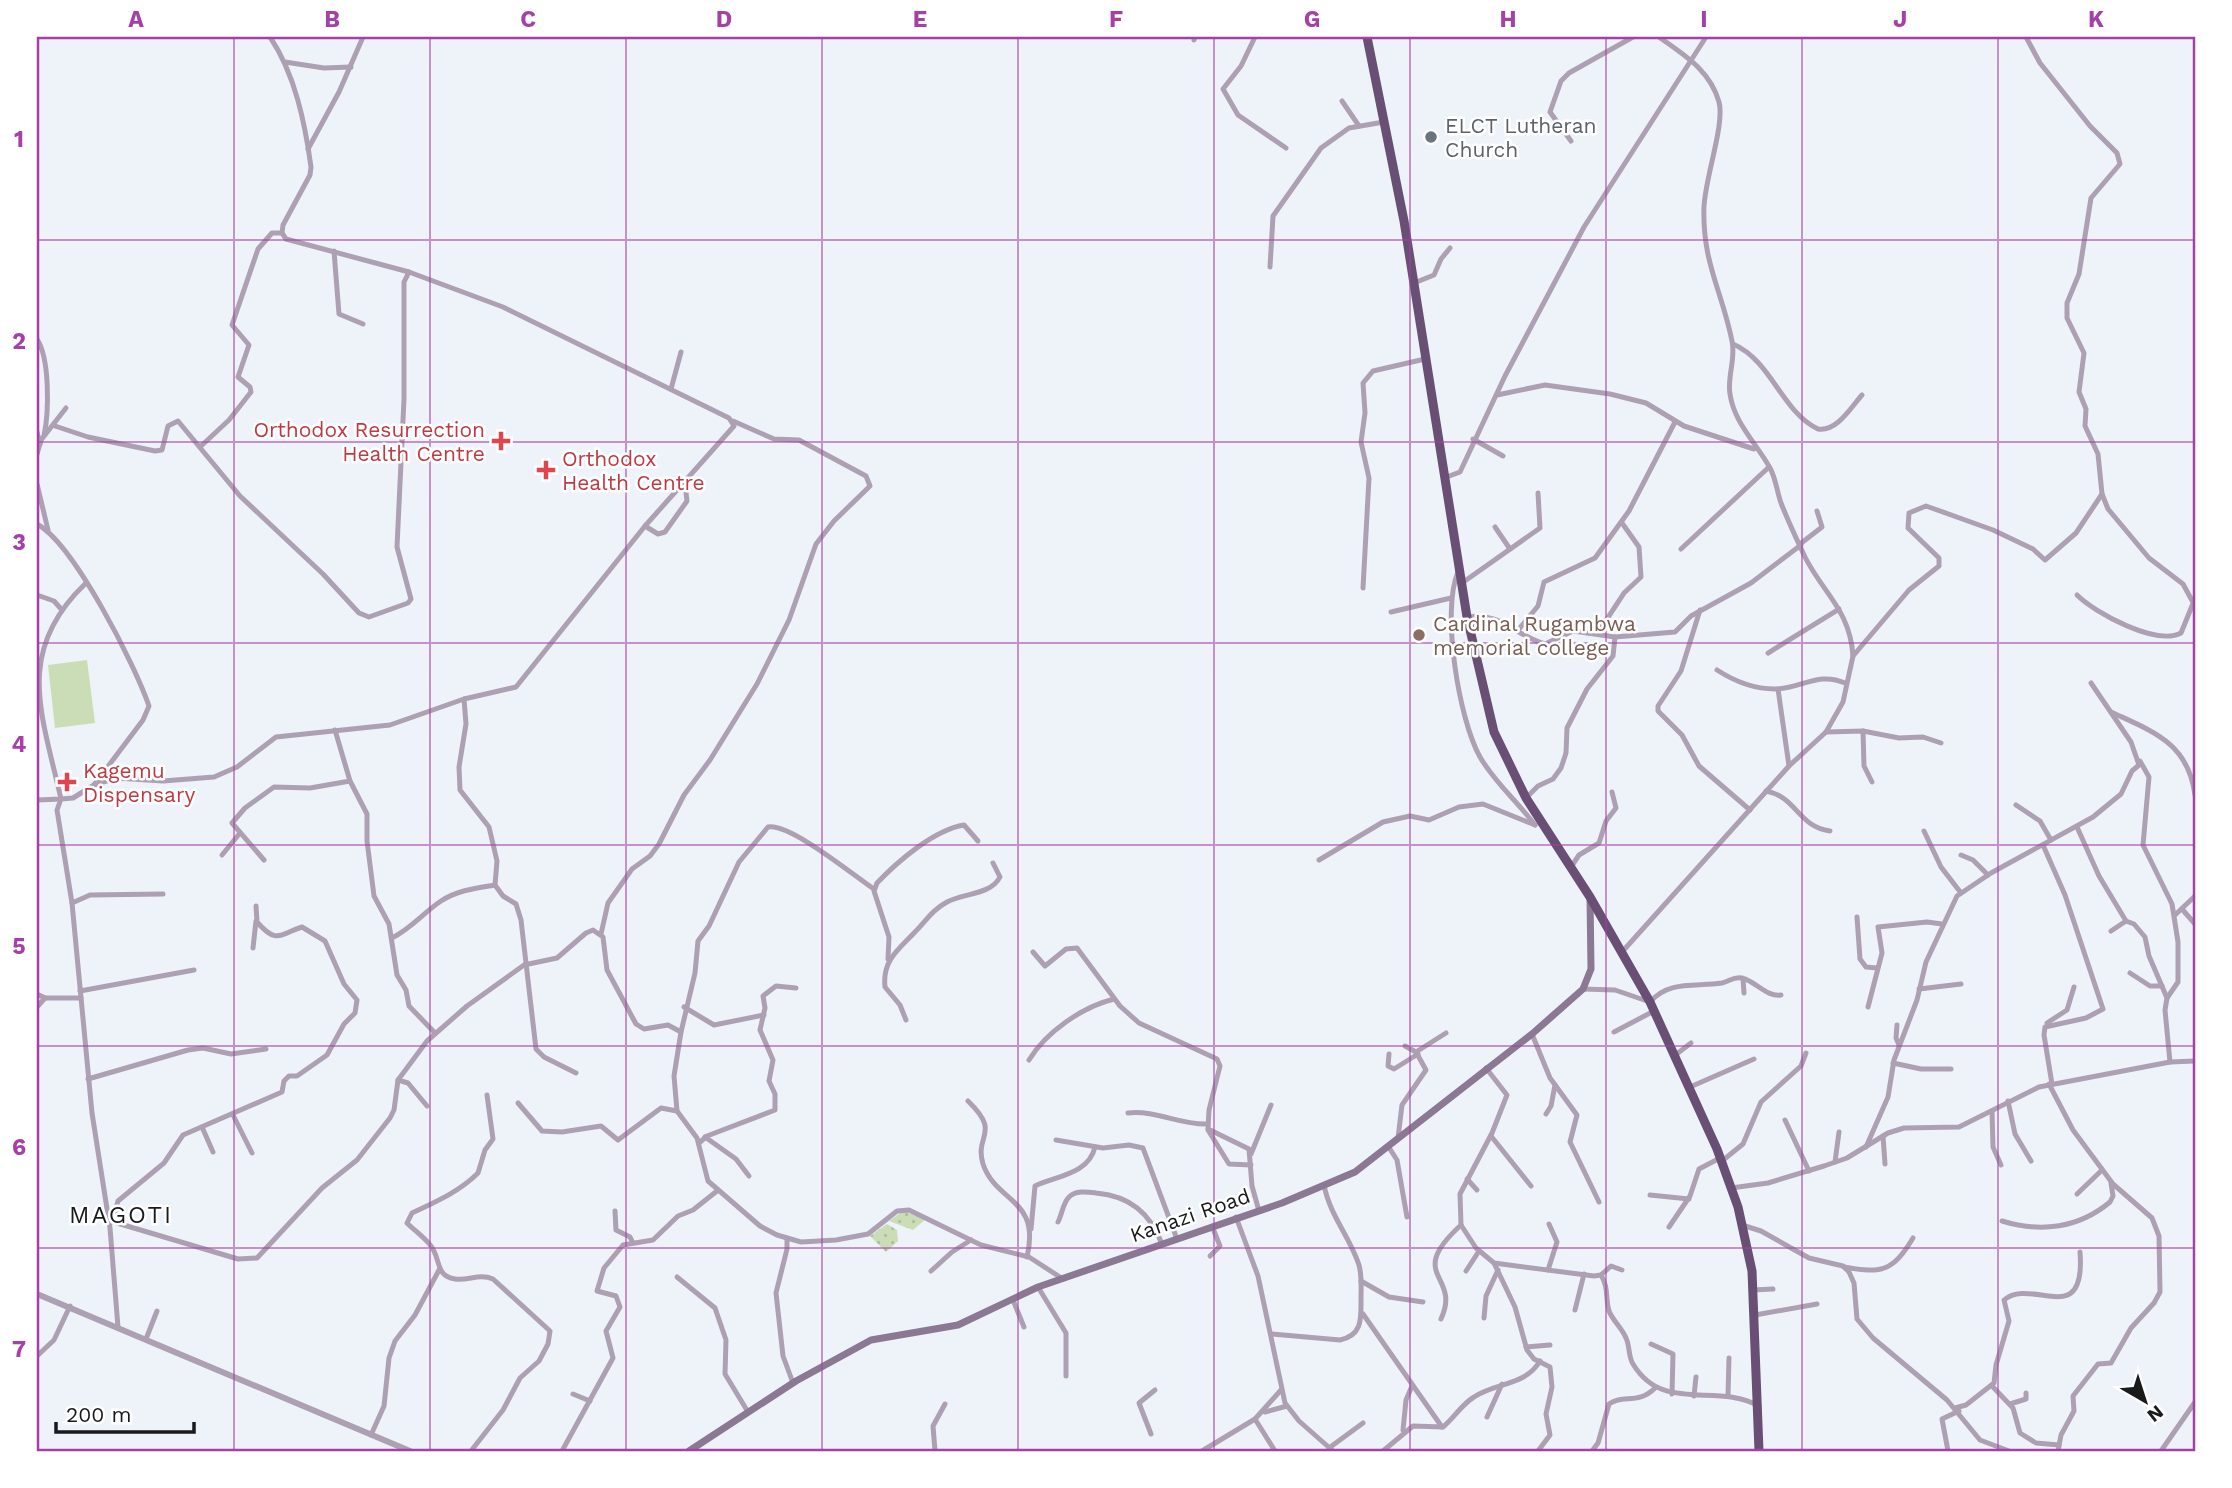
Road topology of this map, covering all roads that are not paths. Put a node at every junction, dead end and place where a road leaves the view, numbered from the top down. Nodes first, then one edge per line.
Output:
1 (270, 37) edge
2 (363, 37) edge
3 (1255, 37) edge
4 (1367, 37) edge
5 (1633, 37) edge
6 (1659, 37) edge
7 (1706, 37) edge
8 (2026, 37) edge
9 (1690, 59) junction
10 (285, 62) junction
11 (351, 67) junction
12 (1342, 101) dead end
13 (1384, 122) junction
14 (1359, 125) junction
15 (1571, 141) dead end
16 (1286, 148) dead end
17 (308, 149) junction
18 (282, 233) junction
19 (1450, 248) dead end
20 (334, 251) junction
21 (1270, 267) dead end
22 (409, 272) junction
23 (1413, 283) junction
24 (363, 324) dead end
25 (37, 339) edge
26 (1733, 344) junction
27 (681, 352) dead end
28 (1426, 359) junction
29 (671, 388) junction
30 (1497, 395) junction
31 (1862, 395) dead end
32 (66, 408) dead end
33 (733, 421) junction
34 (1675, 422) junction
35 (55, 426) junction
36 (37, 432) edge
37 (44, 436) junction
38 (1474, 439) junction
39 (40, 447) junction
40 (200, 447) junction
41 (1757, 450) junction
42 (37, 454) edge
43 (1503, 456) dead end
44 (1769, 467) junction
45 (1444, 478) junction
46 (37, 484) edge
47 (685, 484) junction
48 (1538, 493) dead end
49 (2102, 494) junction
50 (1817, 511) dead end
51 (1622, 523) junction
52 (37, 524) edge
53 (645, 526) junction
54 (1495, 527) dead end
55 (48, 530) junction
56 (1801, 545) junction
57 (1681, 549) dead end
58 (1510, 550) junction
59 (1459, 569) junction
60 (1462, 583) junction
61 (85, 584) junction
62 (1363, 588) dead end
63 (2077, 595) dead end
64 (37, 596) edge
65 (1451, 598) junction
66 (2194, 603) edge
67 (1839, 609) junction
68 (62, 610) junction
69 (1700, 610) junction
70 (1391, 612) dead end
71 (1467, 617) junction
72 (1519, 629) junction
73 (1597, 634) junction
74 (1615, 637) junction
75 (1768, 653) dead end
76 (1853, 656) junction
77 (38, 657) edge
78 (1717, 670) dead end
79 (1845, 683) junction
80 (2091, 683) dead end
81 (1778, 689) junction
82 (464, 699) junction
83 (2109, 711) junction
84 (335, 730) junction
85 (1863, 730) junction
86 (1826, 732) junction
87 (1941, 743) dead end
88 (2140, 761) junction
89 (1790, 766) junction
90 (350, 781) junction
91 (1872, 782) dead end
92 (94, 785) junction
93 (1766, 791) junction
94 (1612, 792) dead end
95 (2195, 795) edge
96 (61, 799) junction
97 (1526, 799) junction
98 (37, 800) edge
99 (2016, 805) dead end
100 (1750, 810) junction
101 (1539, 826) junction
102 (2077, 827) junction
103 (1830, 831) dead end
104 (1924, 831) dead end
105 (240, 833) junction
106 (2051, 840) junction
107 (978, 841) dead end
108 (2043, 845) junction
109 (222, 855) dead end
110 (1961, 855) dead end
111 (264, 860) dead end
112 (1319, 860) dead end
113 (993, 863) dead end
114 (1571, 868) junction
115 (1988, 875) junction
116 (495, 885) junction
117 (874, 889) junction
118 (1961, 893) junction
119 (163, 894) dead end
120 (2195, 896) edge
121 (1590, 897) junction
122 (72, 903) junction
123 (256, 906) dead end
124 (2182, 909) junction
125 (2175, 915) junction
126 (256, 917) junction
127 (1857, 917) dead end
128 (2126, 921) junction
129 (1942, 924) junction
130 (2195, 924) edge
131 (2110, 931) dead end
132 (601, 934) junction
133 (392, 938) junction
134 (253, 948) dead end
135 (1032, 952) dead end
136 (1622, 952) junction
137 (888, 961) junction
138 (524, 965) junction
139 (1877, 968) junction
140 (194, 971) dead end
141 (2130, 973) dead end
142 (1743, 978) junction
143 (1961, 984) dead end
144 (2162, 986) junction
145 (2074, 987) dead end
146 (796, 988) dead end
147 (1583, 989) junction
148 (1919, 989) junction
149 (1744, 993) dead end
150 (37, 994) edge
151 (80, 995) junction
152 (1781, 995) dead end
153 (46, 998) junction
154 (1114, 999) junction
155 (2167, 999) junction
156 (1652, 1006) junction
157 (37, 1007) edge
158 (684, 1007) junction
159 (1868, 1007) dead end
160 (764, 1015) junction
161 (906, 1020) dead end
162 (1897, 1025) dead end
163 (2045, 1027) junction
164 (681, 1032) junction
165 (1614, 1032) dead end
166 (435, 1033) junction
167 (1446, 1033) dead end
168 (1532, 1034) junction
169 (1691, 1043) dead end
170 (1899, 1045) junction
171 (1405, 1046) dead end
172 (266, 1049) dead end
173 (1417, 1053) junction
174 (1805, 1053) dead end
175 (1389, 1054) dead end
176 (1674, 1056) junction
177 (1754, 1059) dead end
178 (1029, 1060) dead end
179 (2195, 1061) edge
180 (2170, 1062) junction
181 (1893, 1063) junction
182 (1485, 1068) junction
183 (1951, 1069) dead end
184 (576, 1073) dead end
185 (89, 1079) junction
186 (398, 1080) junction
187 (2051, 1084) junction
188 (1555, 1085) junction
189 (1690, 1087) junction
190 (487, 1095) dead end
191 (968, 1101) dead end
192 (2008, 1101) junction
193 (518, 1103) dead end
194 (427, 1105) dead end
195 (1271, 1105) dead end
196 (677, 1111) junction
197 (1992, 1111) junction
198 (1128, 1113) dead end
199 (1546, 1114) dead end
200 (233, 1115) junction
201 (1785, 1120) dead end
202 (202, 1127) junction
203 (1207, 1127) junction
204 (1839, 1132) dead end
205 (1490, 1136) junction
206 (1883, 1136) junction
207 (705, 1137) junction
208 (1398, 1138) junction
209 (1056, 1140) dead end
210 (699, 1143) junction
211 (1388, 1146) junction
212 (1095, 1147) junction
213 (1866, 1147) junction
214 (213, 1152) dead end
215 (252, 1153) dead end
216 (1251, 1154) junction
217 (1720, 1160) junction
218 (2031, 1161) dead end
219 (1835, 1162) junction
220 (1885, 1164) dead end
221 (1251, 1165) junction
222 (2001, 1166) dead end
223 (2102, 1170) junction
224 (1809, 1171) junction
225 (749, 1176) dead end
226 (1467, 1179) junction
227 (2110, 1180) junction
228 (1324, 1185) junction
229 (1531, 1186) dead end
230 (1731, 1188) junction
231 (1476, 1190) dead end
232 (717, 1191) junction
233 (2077, 1194) dead end
234 (1650, 1195) dead end
235 (1689, 1199) junction
236 (1599, 1202) dead end
237 (615, 1211) dead end
238 (1259, 1211) junction
239 (1236, 1217) junction
240 (1406, 1217) dead end
241 (110, 1219) junction
242 (2002, 1221) dead end
243 (1058, 1222) dead end
244 (1549, 1224) dead end
245 (1461, 1225) junction
246 (1742, 1225) junction
247 (1213, 1226) junction
248 (1669, 1227) dead end
249 (1031, 1232) junction
250 (787, 1238) junction
251 (1913, 1238) dead end
252 (1177, 1239) junction
253 (971, 1240) junction
254 (634, 1243) junction
255 (1162, 1244) junction
256 (1479, 1251) junction
257 (2080, 1252) dead end
258 (1210, 1256) dead end
259 (1027, 1257) junction
260 (1494, 1264) junction
261 (1843, 1266) junction
262 (439, 1270) junction
263 (1498, 1270) junction
264 (1548, 1270) junction
265 (1622, 1270) dead end
266 (931, 1271) dead end
267 (1466, 1271) dead end
268 (1584, 1274) junction
269 (1601, 1275) junction
270 (677, 1277) dead end
271 (1063, 1279) junction
272 (1362, 1281) junction
273 (1038, 1287) junction
274 (1773, 1289) dead end
275 (1753, 1290) junction
276 (37, 1294) edge
277 (1013, 1300) junction
278 (1423, 1302) dead end
279 (1817, 1304) dead end
280 (70, 1306) junction
281 (1575, 1310) dead end
282 (157, 1311) dead end
283 (1363, 1314) junction
284 (1755, 1315) junction
285 (1484, 1318) dead end
286 (1441, 1319) dead end
287 (118, 1326) junction
288 (1024, 1327) dead end
289 (1272, 1334) junction
290 (146, 1339) junction
291 (1651, 1343) dead end
292 (1550, 1345) dead end
293 (1526, 1347) junction
294 (37, 1356) edge
295 (1729, 1358) dead end
296 (1540, 1362) junction
297 (1066, 1376) dead end
298 (1696, 1377) dead end
299 (793, 1383) junction
300 (1502, 1384) junction
301 (1412, 1386) junction
302 (1992, 1386) junction
303 (1655, 1388) junction
304 (1155, 1390) dead end
305 (1281, 1391) junction
306 (2026, 1393) dead end
307 (573, 1394) dead end
308 (1672, 1394) junction
309 (1728, 1395) junction
310 (1694, 1396) junction
311 (590, 1401) junction
312 (2195, 1402) edge
313 (945, 1404) dead end
314 (2010, 1404) junction
315 (1287, 1406) junction
316 (1759, 1406) junction
317 (1957, 1409) junction
318 (748, 1412) junction
319 (1262, 1413) junction
320 (1487, 1417) dead end
321 (1255, 1419) junction
322 (1363, 1423) dead end
323 (1442, 1427) junction
324 (1403, 1431) junction
325 (1151, 1434) dead end
326 (371, 1435) junction
327 (1211, 1448) edge
328 (2059, 1448) edge
329 (1331, 1450) edge
330 (410, 1451) edge
331 (471, 1451) edge
332 (562, 1451) edge
333 (689, 1451) edge
334 (934, 1451) edge
335 (1202, 1451) edge
336 (1275, 1451) edge
337 (1382, 1451) edge
338 (1538, 1451) edge
339 (1592, 1451) edge
340 (1759, 1451) edge
341 (1948, 1451) edge
342 (2009, 1451) edge
343 (2161, 1451) edge

1 - 10 street
2 - 11 street
3 - 16 street
4 - 13 highway
5 - 15 street
6 - 9 street
7 - 9 street
8 - 49 street
9 - 26 street
9 - 30 street
10 - 11 street
10 - 17 street
11 - 17 street
12 - 14 street
13 - 14 street
13 - 23 highway
14 - 21 street
17 - 18 street
18 - 20 street
18 - 40 street
19 - 23 street
20 - 22 street
20 - 24 street
22 - 29 street
22 - 40 street
23 - 28 highway
25 - 37 street
26 - 31 street
26 - 41 street
27 - 29 street
28 - 45 highway
28 - 62 street
29 - 33 street
30 - 34 street
30 - 38 street
32 - 35 street
33 - 47 street
33 - 132 street
34 - 41 street
34 - 51 street
35 - 37 street
35 - 40 street
36 - 39 street
37 - 39 street
38 - 43 street
38 - 45 street
39 - 42 street
41 - 44 street
44 - 56 street
44 - 57 street
45 - 59 highway
46 - 55 street
47 - 53 street
47 - 53 street
48 - 58 street
49 - 66 street
49 - 76 street
50 - 56 street
51 - 72 street
51 - 73 street
52 - 55 street
53 - 82 street
54 - 58 street
55 - 61 street
56 - 67 street
56 - 69 street
58 - 60 street
59 - 60 highway
59 - 65 street
60 - 71 highway
61 - 68 street
61 - 92 street
63 - 66 street
64 - 68 street
65 - 70 street
65 - 101 street
67 - 75 street
67 - 76 street
68 - 77 street
69 - 74 street
69 - 100 street
71 - 72 street
71 - 97 highway
72 - 73 street
73 - 74 street
74 - 97 street
76 - 79 street
77 - 96 street
78 - 81 street
79 - 81 street
79 - 86 street
80 - 83 street
81 - 89 street
82 - 84 street
82 - 116 street
83 - 88 street
83 - 95 street
84 - 90 street
84 - 92 street
85 - 86 street
85 - 87 street
85 - 91 street
86 - 89 street
88 - 102 street
88 - 125 street
89 - 93 street
90 - 105 street
90 - 133 street
92 - 96 street
93 - 100 street
93 - 103 street
94 - 114 street
96 - 98 street
96 - 122 street
97 - 101 highway
99 - 106 street
100 - 136 street
101 - 112 street
101 - 114 highway
102 - 106 street
102 - 128 street
104 - 118 street
105 - 109 street
105 - 111 street
106 - 108 street
107 - 117 street
108 - 115 street
108 - 163 street
110 - 115 street
113 - 137 street
114 - 121 highway
115 - 118 street
116 - 133 street
116 - 138 street
117 - 137 street
117 - 158 street
118 - 129 street
119 - 122 street
120 - 124 street
121 - 136 highway
121 - 147 main road
122 - 151 street
123 - 126 street
124 - 125 street
124 - 130 street
125 - 155 street
126 - 134 street
126 - 200 street
127 - 139 street
128 - 131 street
128 - 144 street
129 - 139 street
129 - 148 street
132 - 138 street
132 - 164 street
133 - 166 street
135 - 154 street
136 - 156 highway
137 - 161 street
138 - 166 street
138 - 184 street
139 - 159 street
140 - 151 street
141 - 144 street
142 - 149 street
142 - 152 street
142 - 156 street
143 - 148 street
144 - 155 street
145 - 163 street
146 - 160 street
147 - 156 street
147 - 168 main road, Kanazi Road
148 - 170 street
150 - 153 street
151 - 153 street
151 - 185 street
153 - 157 street
154 - 178 street
154 - 203 street
155 - 180 street
156 - 165 street
156 - 176 highway
158 - 160 street
158 - 164 street
160 - 207 street
162 - 170 street
163 - 187 street
164 - 196 street
166 - 186 street
167 - 173 street
168 - 182 main road, Kanazi Road
168 - 188 street
169 - 176 street
170 - 181 street
171 - 173 street
172 - 185 street
173 - 175 street
173 - 208 street
174 - 217 street
176 - 189 highway
177 - 189 street
179 - 180 street
180 - 187 street
181 - 183 street
181 - 213 street
182 - 205 street
182 - 208 main road, Kanazi Road
185 - 241 street
186 - 194 street
186 - 241 street
187 - 192 street
187 - 223 street
188 - 199 street
188 - 236 street
189 - 217 highway
190 - 262 street
191 - 249 street
192 - 197 street
192 - 218 street
193 - 196 street
195 - 216 street
196 - 210 street
197 - 206 street
197 - 222 street
198 - 203 street
200 - 202 street
200 - 215 street
201 - 224 street
202 - 214 street
202 - 241 street
203 - 216 street
203 - 221 street
204 - 219 street
205 - 226 street
205 - 229 street
206 - 213 street
206 - 220 street
207 - 210 street
207 - 225 street
208 - 211 main road, Kanazi Road
209 - 212 street
210 - 232 street
211 - 228 main road, Kanazi Road
211 - 240 street
212 - 249 street
212 - 252 street
213 - 219 street
216 - 221 street
217 - 230 highway
217 - 235 street
219 - 224 street
221 - 238 street
223 - 227 street
223 - 233 street
224 - 230 street
226 - 231 street
226 - 245 street
227 - 242 street
227 - 328 street
228 - 238 main road, Kanazi Road
228 - 272 street
230 - 246 highway
232 - 250 street
232 - 254 street
234 - 235 street
235 - 248 street
237 - 254 street
238 - 239 main road, Kanazi Road
239 - 247 main road, Kanazi Road
239 - 289 street
241 - 287 street
243 - 255 street
244 - 264 street
245 - 256 street
245 - 286 street
246 - 261 street
246 - 275 highway
247 - 252 main road, Kanazi Road
247 - 258 street
249 - 259 street
250 - 253 street
250 - 299 street
251 - 261 street
252 - 255 main road, Kanazi Road
253 - 259 street
253 - 266 street
254 - 311 street
255 - 271 main road, Kanazi Road
256 - 260 street
256 - 267 street
257 - 302 street
259 - 271 street
260 - 263 street
260 - 264 street
261 - 317 street
262 - 326 street
262 - 331 street
263 - 285 street
263 - 293 street
264 - 268 street
265 - 269 street
268 - 269 street
268 - 281 street
269 - 303 street
270 - 318 street
271 - 273 main road, Kanazi Road
272 - 278 street
272 - 283 street
273 - 277 main road, Kanazi Road
273 - 297 street
274 - 275 street
275 - 284 highway
276 - 280 street
277 - 288 street
277 - 299 main road, Kanazi Road
279 - 284 street
280 - 287 street
280 - 294 street
282 - 290 street
283 - 289 street
283 - 301 street
284 - 316 highway
287 - 290 street
289 - 305 street
290 - 326 street
291 - 308 street
292 - 293 street
293 - 296 street
295 - 309 street
296 - 300 street
296 - 338 street
298 - 310 street
299 - 318 main road, Kanazi Road
300 - 320 street
300 - 323 street
301 - 323 street
301 - 324 street
302 - 314 street
302 - 317 street
303 - 308 street
303 - 339 street
304 - 325 street
305 - 315 street
305 - 319 street
306 - 314 street
307 - 311 street
308 - 310 street
309 - 310 street
309 - 316 street
311 - 332 street
312 - 343 street
313 - 334 street
314 - 328 street
315 - 319 street
315 - 329 street
316 - 340 highway
317 - 341 street
317 - 342 street
318 - 333 main road, Kanazi Road
319 - 321 street
321 - 327 street
321 - 336 street
322 - 329 street
323 - 324 street
324 - 337 street
326 - 330 street
327 - 335 street

